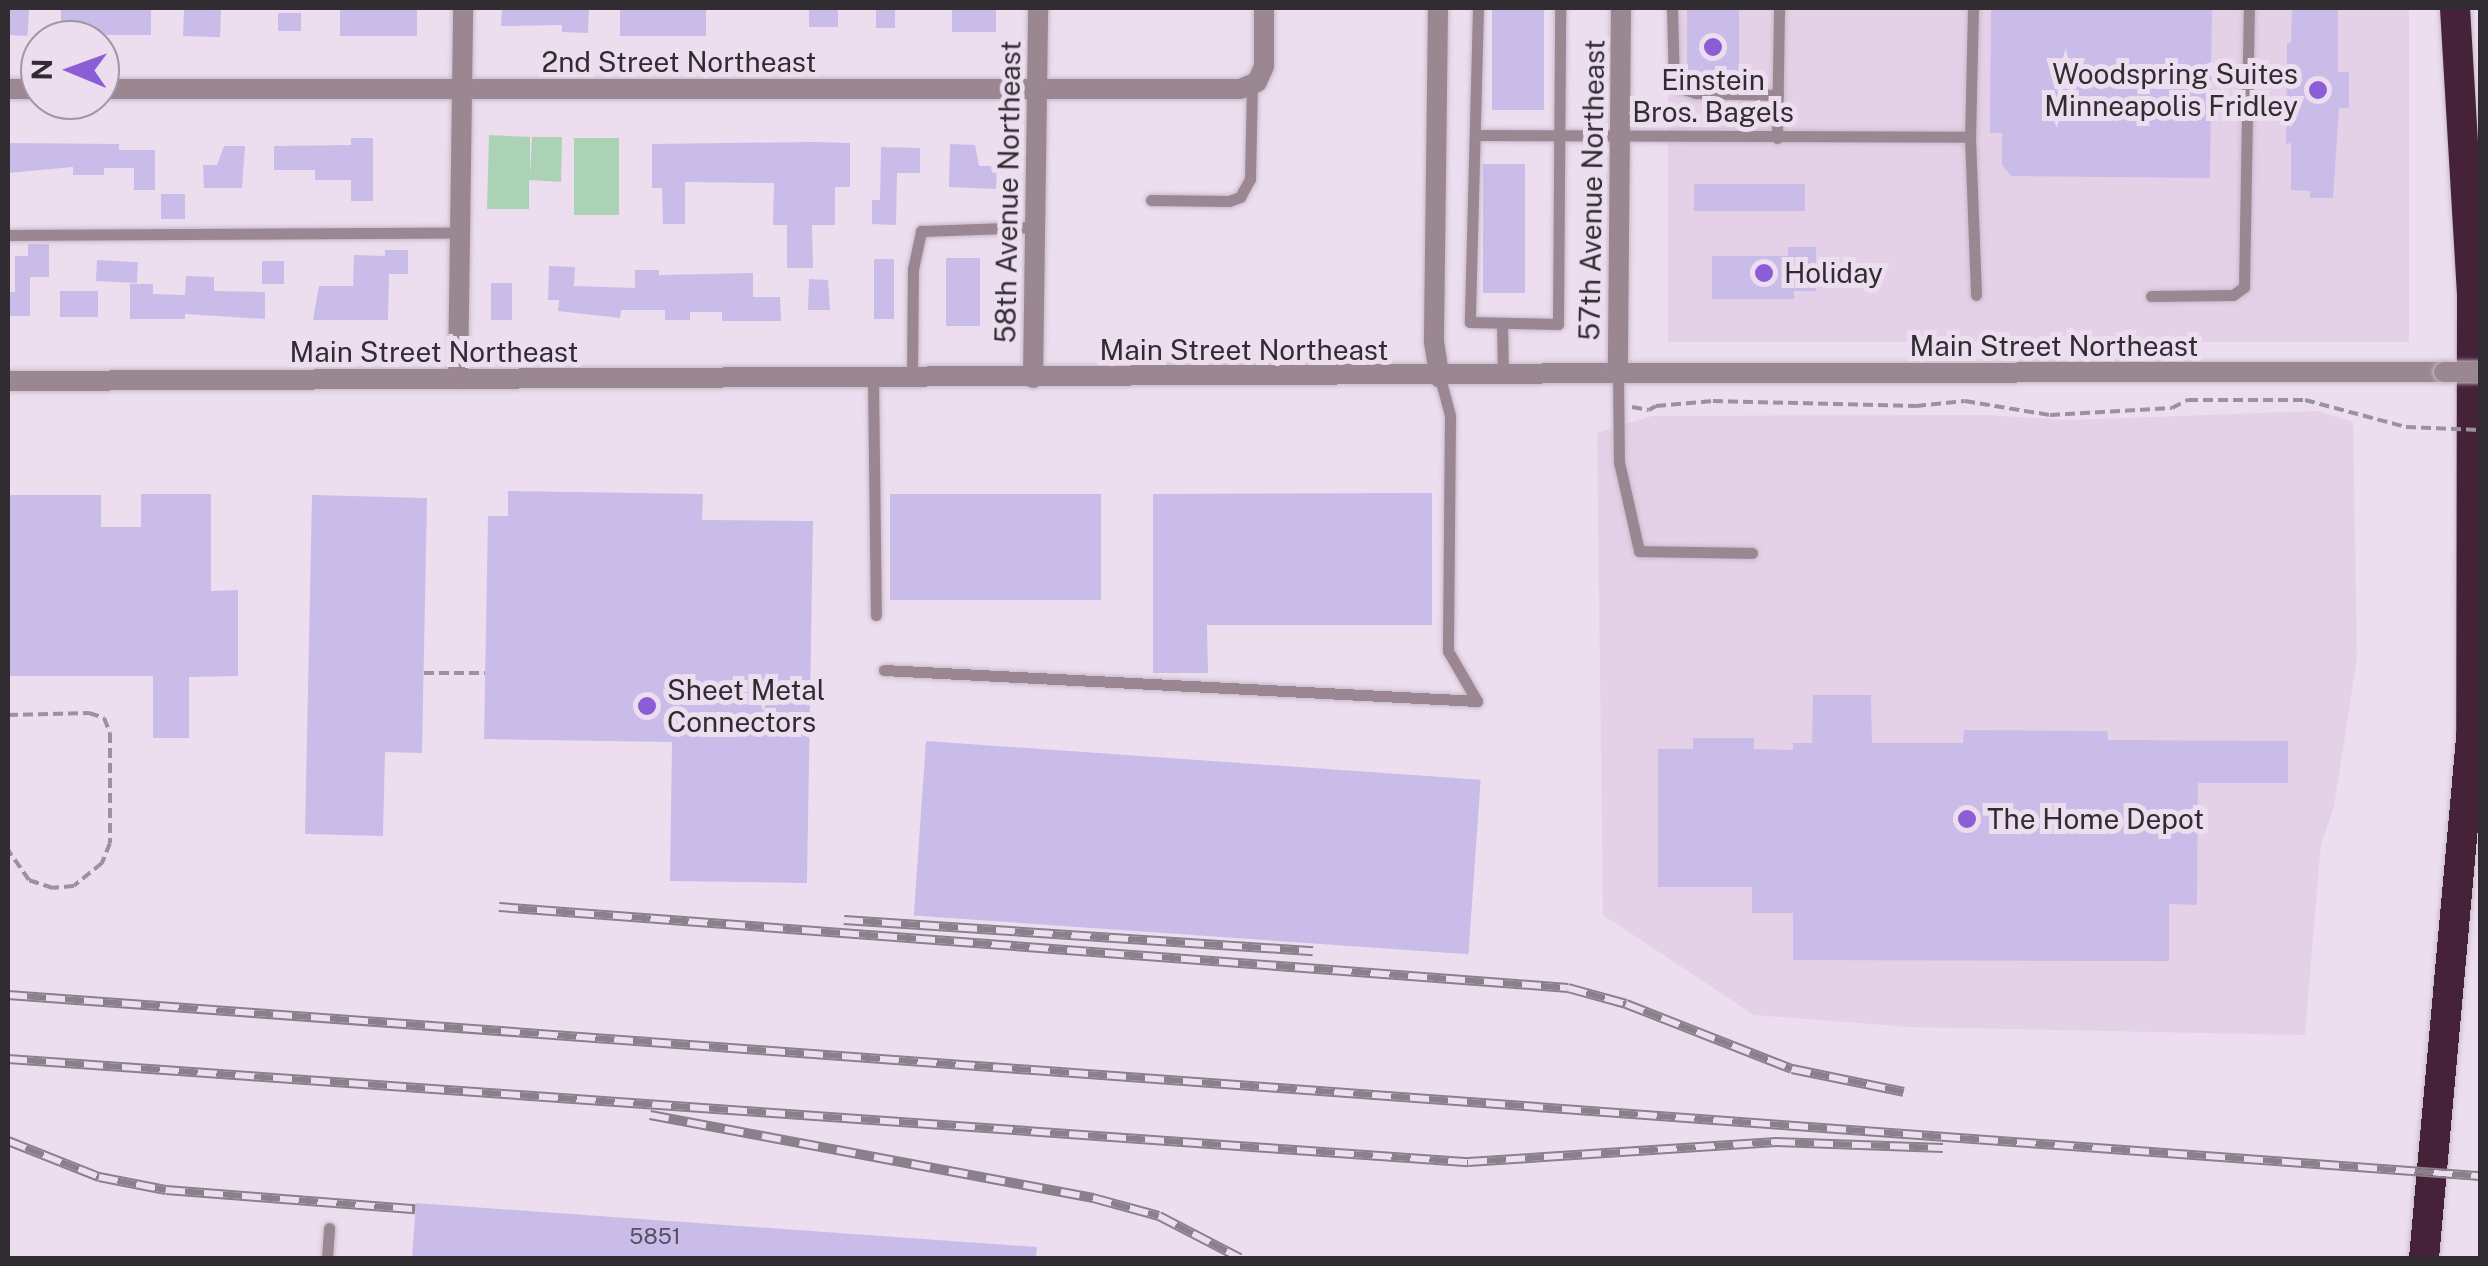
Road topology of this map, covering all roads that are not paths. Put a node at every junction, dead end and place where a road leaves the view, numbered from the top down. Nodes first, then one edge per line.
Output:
1 (462, 8) edge
2 (1038, 8) edge
3 (1264, 8) edge
4 (1438, 8) edge
5 (1478, 8) edge
6 (1560, 8) edge
7 (1622, 8) edge
8 (1672, 8) edge
9 (1779, 8) edge
10 (1973, 8) edge
11 (2249, 8) edge
12 (2446, 8) edge
13 (2456, 8) edge
14 (1254, 84) junction
15 (1037, 88) junction
16 (120, 90) edge
17 (462, 90) junction
18 (2462, 90) junction
19 (1778, 95) junction
20 (1476, 135) junction
21 (1558, 136) junction
22 (1620, 137) junction
23 (1970, 137) junction
24 (1777, 138) junction
25 (1151, 200) dead end
26 (1035, 227) junction
27 (460, 233) junction
28 (8, 235) edge
29 (1976, 295) dead end
30 (2151, 296) dead end
31 (1502, 323) junction
32 (2480, 372) edge
33 (1618, 374) junction
34 (1503, 376) junction
35 (873, 378) junction
36 (912, 378) junction
37 (1033, 378) junction
38 (1440, 378) junction
39 (458, 380) junction
40 (8, 381) edge
41 (1752, 553) dead end
42 (2480, 596) edge
43 (876, 615) dead end
44 (884, 670) dead end
45 (2470, 746) junction
46 (329, 1228) dead end
47 (327, 1258) edge
48 (2424, 1258) edge

1 - 17 street
2 - 15 street, 58th Avenue Northeast
3 - 14 street
4 - 38 street
5 - 20 lane
6 - 21 lane
7 - 22 street, 57th Avenue Northeast
8 - 19 lane
9 - 19 lane
10 - 23 lane
11 - 30 lane
12 - 18 highway
13 - 18 highway
14 - 15 street, 2nd Street Northeast
14 - 25 lane
15 - 17 street, 2nd Street Northeast
15 - 26 street, 58th Avenue Northeast
16 - 17 street, 2nd Street Northeast
17 - 27 street
18 - 45 highway
19 - 24 lane
20 - 21 lane
20 - 31 lane
21 - 22 lane
21 - 31 lane
22 - 24 lane
22 - 33 street, 57th Avenue Northeast
23 - 24 lane
23 - 29 lane
26 - 36 lane
26 - 37 street, 58th Avenue Northeast
27 - 28 lane
27 - 39 street
31 - 34 lane
32 - 33 street, Main Street Northeast, bridge
33 - 34 street, Main Street Northeast
33 - 41 lane
34 - 38 street, Main Street Northeast
35 - 36 street, Main Street Northeast
35 - 39 street, Main Street Northeast
35 - 43 lane
36 - 37 street, Main Street Northeast
37 - 38 street, Main Street Northeast
38 - 44 lane
39 - 40 street, Main Street Northeast
42 - 45 highway
45 - 48 highway
46 - 47 lane

